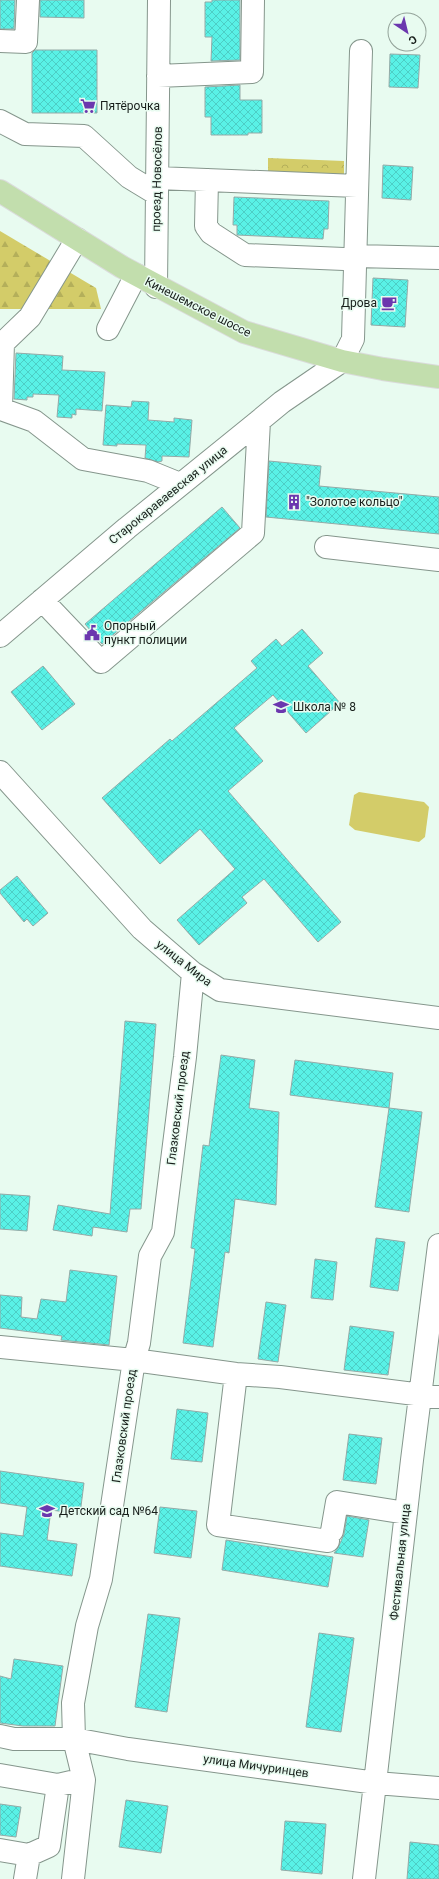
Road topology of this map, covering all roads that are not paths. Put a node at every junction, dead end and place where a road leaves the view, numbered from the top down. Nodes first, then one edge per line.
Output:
1 (28, 0) edge
2 (159, 0) edge
3 (253, 0) edge
4 (0, 41) edge
5 (361, 50) dead end
6 (158, 76) junction
7 (0, 121) edge
8 (207, 180) junction
9 (157, 186) junction
10 (357, 186) junction
11 (0, 191) edge
12 (77, 239) junction
13 (356, 256) junction
14 (439, 258) edge
15 (136, 275) junction
16 (156, 287) junction
17 (108, 329) dead end
18 (342, 361) junction
19 (439, 377) edge
20 (259, 421) junction
21 (180, 484) junction
22 (326, 547) dead end
23 (439, 560) edge
24 (42, 600) junction
25 (0, 636) edge
26 (0, 772) edge
27 (193, 973) junction
28 (439, 1018) edge
29 (439, 1245) edge
30 (0, 1347) edge
31 (134, 1360) junction
32 (236, 1374) junction
33 (429, 1396) edge
34 (406, 1513) junction
35 (0, 1736) edge
36 (74, 1739) junction
37 (0, 1775) edge
38 (84, 1780) junction
39 (376, 1783) junction
40 (58, 1785) junction
41 (439, 1788) edge
42 (0, 1850) edge
43 (29, 1855) junction
44 (25, 1879) edge
45 (73, 1879) edge
46 (364, 1879) edge

1 - 4 street
2 - 6 street, проезд Новосёлов
3 - 6 street
5 - 10 street
6 - 9 street, проезд Новосёлов
7 - 9 street
8 - 9 street
8 - 10 street
8 - 13 street
9 - 16 street, проезд Новосёлов
10 - 13 street
11 - 12 main road, Кинешемское шоссе
12 - 15 main road, Кинешемское шоссе
12 - 21 street
13 - 14 street
13 - 18 street
15 - 16 main road, Кинешемское шоссе
15 - 17 street
16 - 18 main road, Кинешемское шоссе
18 - 19 main road, Кинешемское шоссе
18 - 20 street, Старокараваевская улица
20 - 21 street, Старокараваевская улица
20 - 24 street
21 - 24 street, Старокараваевская улица
22 - 23 street
24 - 25 street, Старокараваевская улица
26 - 27 street, улица Мира
27 - 28 street, улица Мира
27 - 31 street, Глазковский проезд
29 - 33 street, Фестивальная улица
30 - 31 street
31 - 32 street
31 - 36 street, Глазковский проезд
32 - 33 street
32 - 34 street
33 - 34 street, Фестивальная улица
34 - 39 street, Фестивальная улица
35 - 36 street, улица Мичуринцев
36 - 38 street, Глазковский проезд
36 - 39 street, улица Мичуринцев
37 - 40 street
38 - 40 street
38 - 45 street, Глазковский проезд
39 - 41 street, улица Мичуринцев
39 - 46 street, Фестивальная улица
40 - 43 street
42 - 43 street
43 - 44 street

